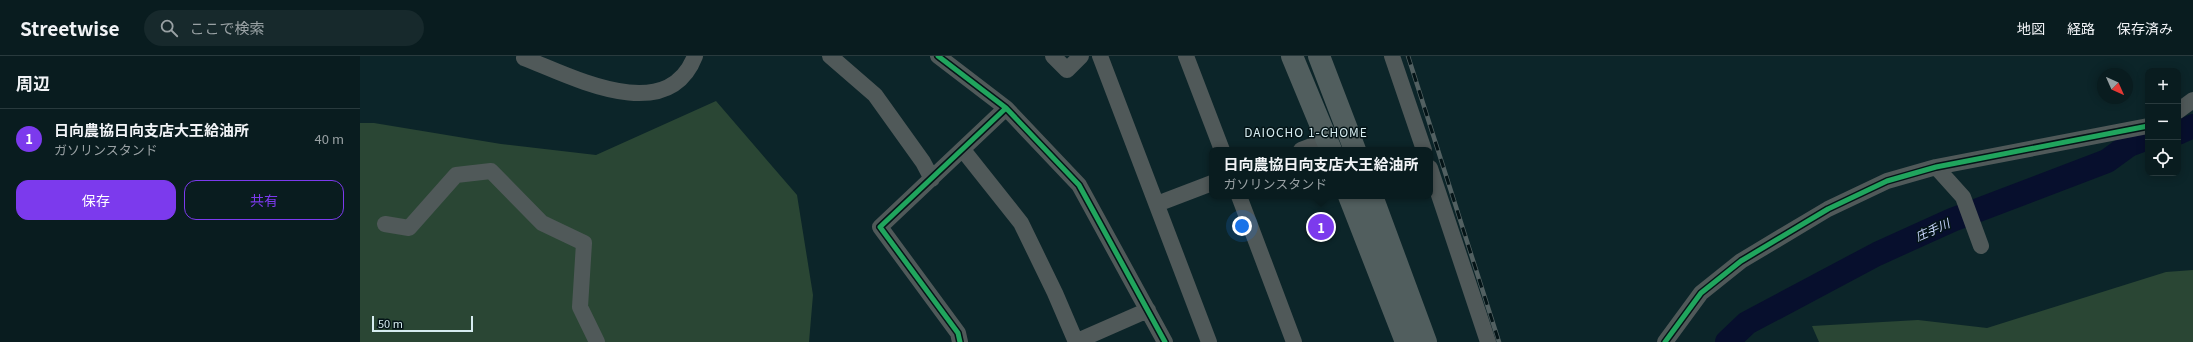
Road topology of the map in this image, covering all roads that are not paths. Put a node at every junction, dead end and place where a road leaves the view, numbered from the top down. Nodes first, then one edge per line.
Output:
1 (524, 56) edge
2 (695, 56) edge
3 (830, 56) edge
4 (938, 56) edge
5 (1053, 56) edge
6 (1081, 56) edge
7 (1100, 56) edge
8 (1186, 56) edge
9 (1292, 56) edge
10 (1319, 56) edge
11 (1392, 56) edge
12 (2193, 100) edge
13 (1006, 108) junction
14 (2181, 110) edge
15 (2145, 127) edge
16 (1329, 145) edge
17 (1221, 147) edge
18 (1318, 147) edge
19 (1353, 147) edge
20 (1423, 147) edge
21 (963, 150) junction
22 (1936, 167) junction
23 (1433, 177) edge
24 (932, 179) junction
25 (1209, 184) edge
26 (1240, 199) edge
27 (1350, 199) edge
28 (1373, 199) edge
29 (1156, 204) junction
30 (385, 224) dead end
31 (1981, 246) dead end
32 (1148, 310) junction
33 (1104, 337) edge
34 (597, 342) edge
35 (960, 342) edge
36 (1075, 342) edge
37 (1165, 342) edge
38 (1210, 342) edge
39 (1294, 342) edge
40 (1406, 342) edge
41 (1426, 342) edge
42 (1488, 342) edge
43 (1665, 342) edge

1 - 2 street
3 - 24 street
4 - 13 street
5 - 6 street
7 - 29 street
8 - 17 street
9 - 16 highway
10 - 19 highway
11 - 20 street
12 - 14 street
13 - 21 street
13 - 32 street
15 - 22 street
16 - 18 street
21 - 24 street
21 - 36 street
22 - 31 street
22 - 43 street
23 - 42 street
24 - 35 street
25 - 29 street
26 - 39 street
27 - 40 highway
28 - 41 highway
29 - 38 street
30 - 34 street
32 - 33 street
32 - 37 street
33 - 36 street

